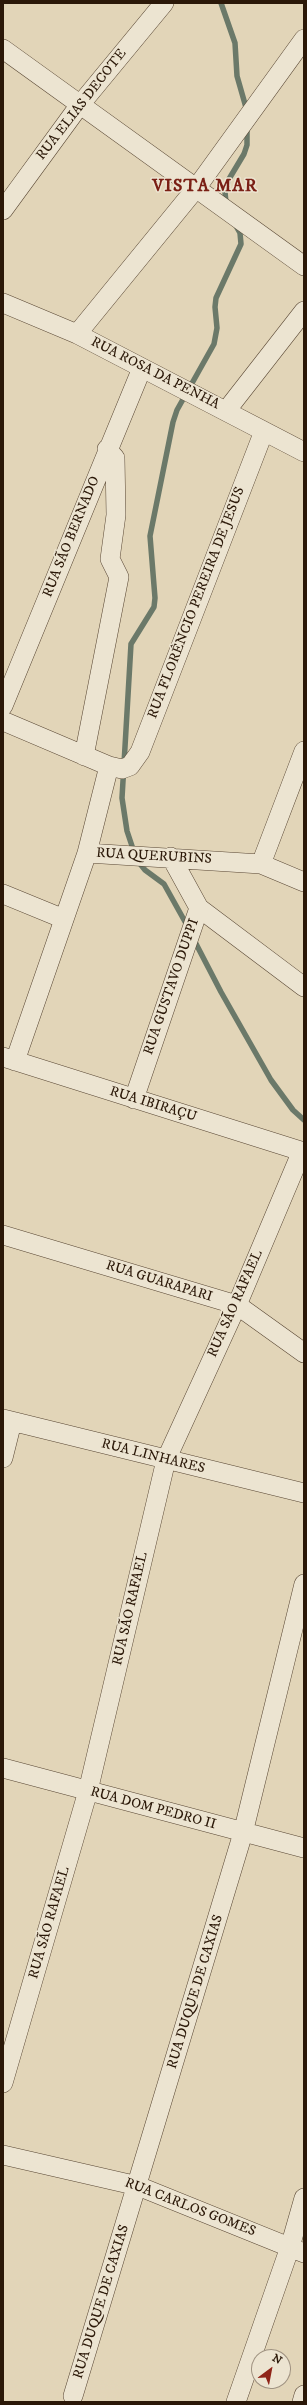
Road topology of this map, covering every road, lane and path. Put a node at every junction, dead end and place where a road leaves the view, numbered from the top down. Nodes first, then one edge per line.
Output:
1 (164, 3) edge
2 (304, 40) edge
3 (3, 50) edge
4 (79, 106) junction
5 (197, 187) junction
6 (3, 210) edge
7 (304, 266) edge
8 (3, 303) edge
9 (304, 311) edge
10 (77, 334) junction
11 (142, 368) junction
12 (226, 411) junction
13 (264, 431) junction
14 (107, 449) junction
15 (304, 452) edge
16 (3, 706) edge
17 (3, 721) edge
18 (304, 751) edge
19 (84, 756) junction
20 (115, 768) junction
21 (87, 853) junction
22 (171, 857) junction
23 (261, 864) junction
24 (304, 882) edge
25 (3, 894) edge
26 (199, 908) junction
27 (64, 919) junction
28 (304, 987) edge
29 (9, 1059) edge
30 (134, 1099) junction
31 (303, 1152) edge
32 (3, 1235) edge
33 (237, 1305) junction
34 (304, 1353) edge
35 (7, 1420) edge
36 (3, 1458) edge
37 (166, 1460) junction
38 (304, 1493) edge
39 (304, 1584) edge
40 (3, 1768) edge
41 (88, 1792) junction
42 (243, 1833) junction
43 (304, 1848) edge
44 (3, 2083) edge
45 (3, 2155) edge
46 (138, 2186) junction
47 (304, 2198) edge
48 (297, 2250) edge
49 (304, 2395) edge
50 (74, 2396) dead end
51 (236, 2402) edge
52 (302, 2402) edge

1 - 4 street, RUA ELIAS DECOTE
2 - 5 street
3 - 4 street
4 - 5 street
4 - 6 street, RUA ELIAS DECOTE
5 - 7 street
5 - 10 street
8 - 10 street, RUA ROSA DA PENHA
9 - 12 street
10 - 11 street, RUA ROSA DA PENHA
11 - 12 street, RUA ROSA DA PENHA
11 - 14 street, RUA SÃO BERNADO
12 - 13 street, RUA ROSA DA PENHA
13 - 15 street, RUA ROSA DA PENHA
13 - 20 street, RUA FLORÊNCIO PEREIRA DE JESUS
14 - 16 street, RUA SÃO BERNADO
14 - 19 street
17 - 19 street
18 - 23 street
19 - 20 street
20 - 21 street
21 - 22 street, RUA QUERUBINS
21 - 27 street, RUA QUERUBINS
22 - 23 street, RUA QUERUBINS
22 - 26 street, RUA GUSTAVO DUPPI
23 - 24 street, RUA QUERUBINS
25 - 27 street
26 - 28 street
26 - 30 street, RUA GUSTAVO DUPPI
27 - 29 street, RUA QUERUBINS
29 - 30 street, RUA IBIRAÇU
30 - 31 street, RUA IBIRAÇU
31 - 33 street, RUA SÃO RAFAEL
32 - 33 street, RUA GUARAPARI
33 - 34 street, RUA GUARAPARI
33 - 37 street, RUA SÃO RAFAEL
35 - 36 street
35 - 37 street, RUA LINHARES
37 - 38 street, RUA LINHARES
37 - 41 street, RUA SÃO RAFAEL
39 - 42 street, RUA DUQUE DE CAXIAS
40 - 41 street, RUA DOM PEDRO II
41 - 42 street, RUA DOM PEDRO II
41 - 44 street, RUA SÃO RAFAEL
42 - 43 street, RUA DOM PEDRO II
42 - 46 street, RUA DUQUE DE CAXIAS
45 - 46 street, RUA CARLOS GOMES
46 - 48 street, RUA CARLOS GOMES
46 - 50 street, RUA DUQUE DE CAXIAS
47 - 48 street
48 - 51 street
49 - 52 street

